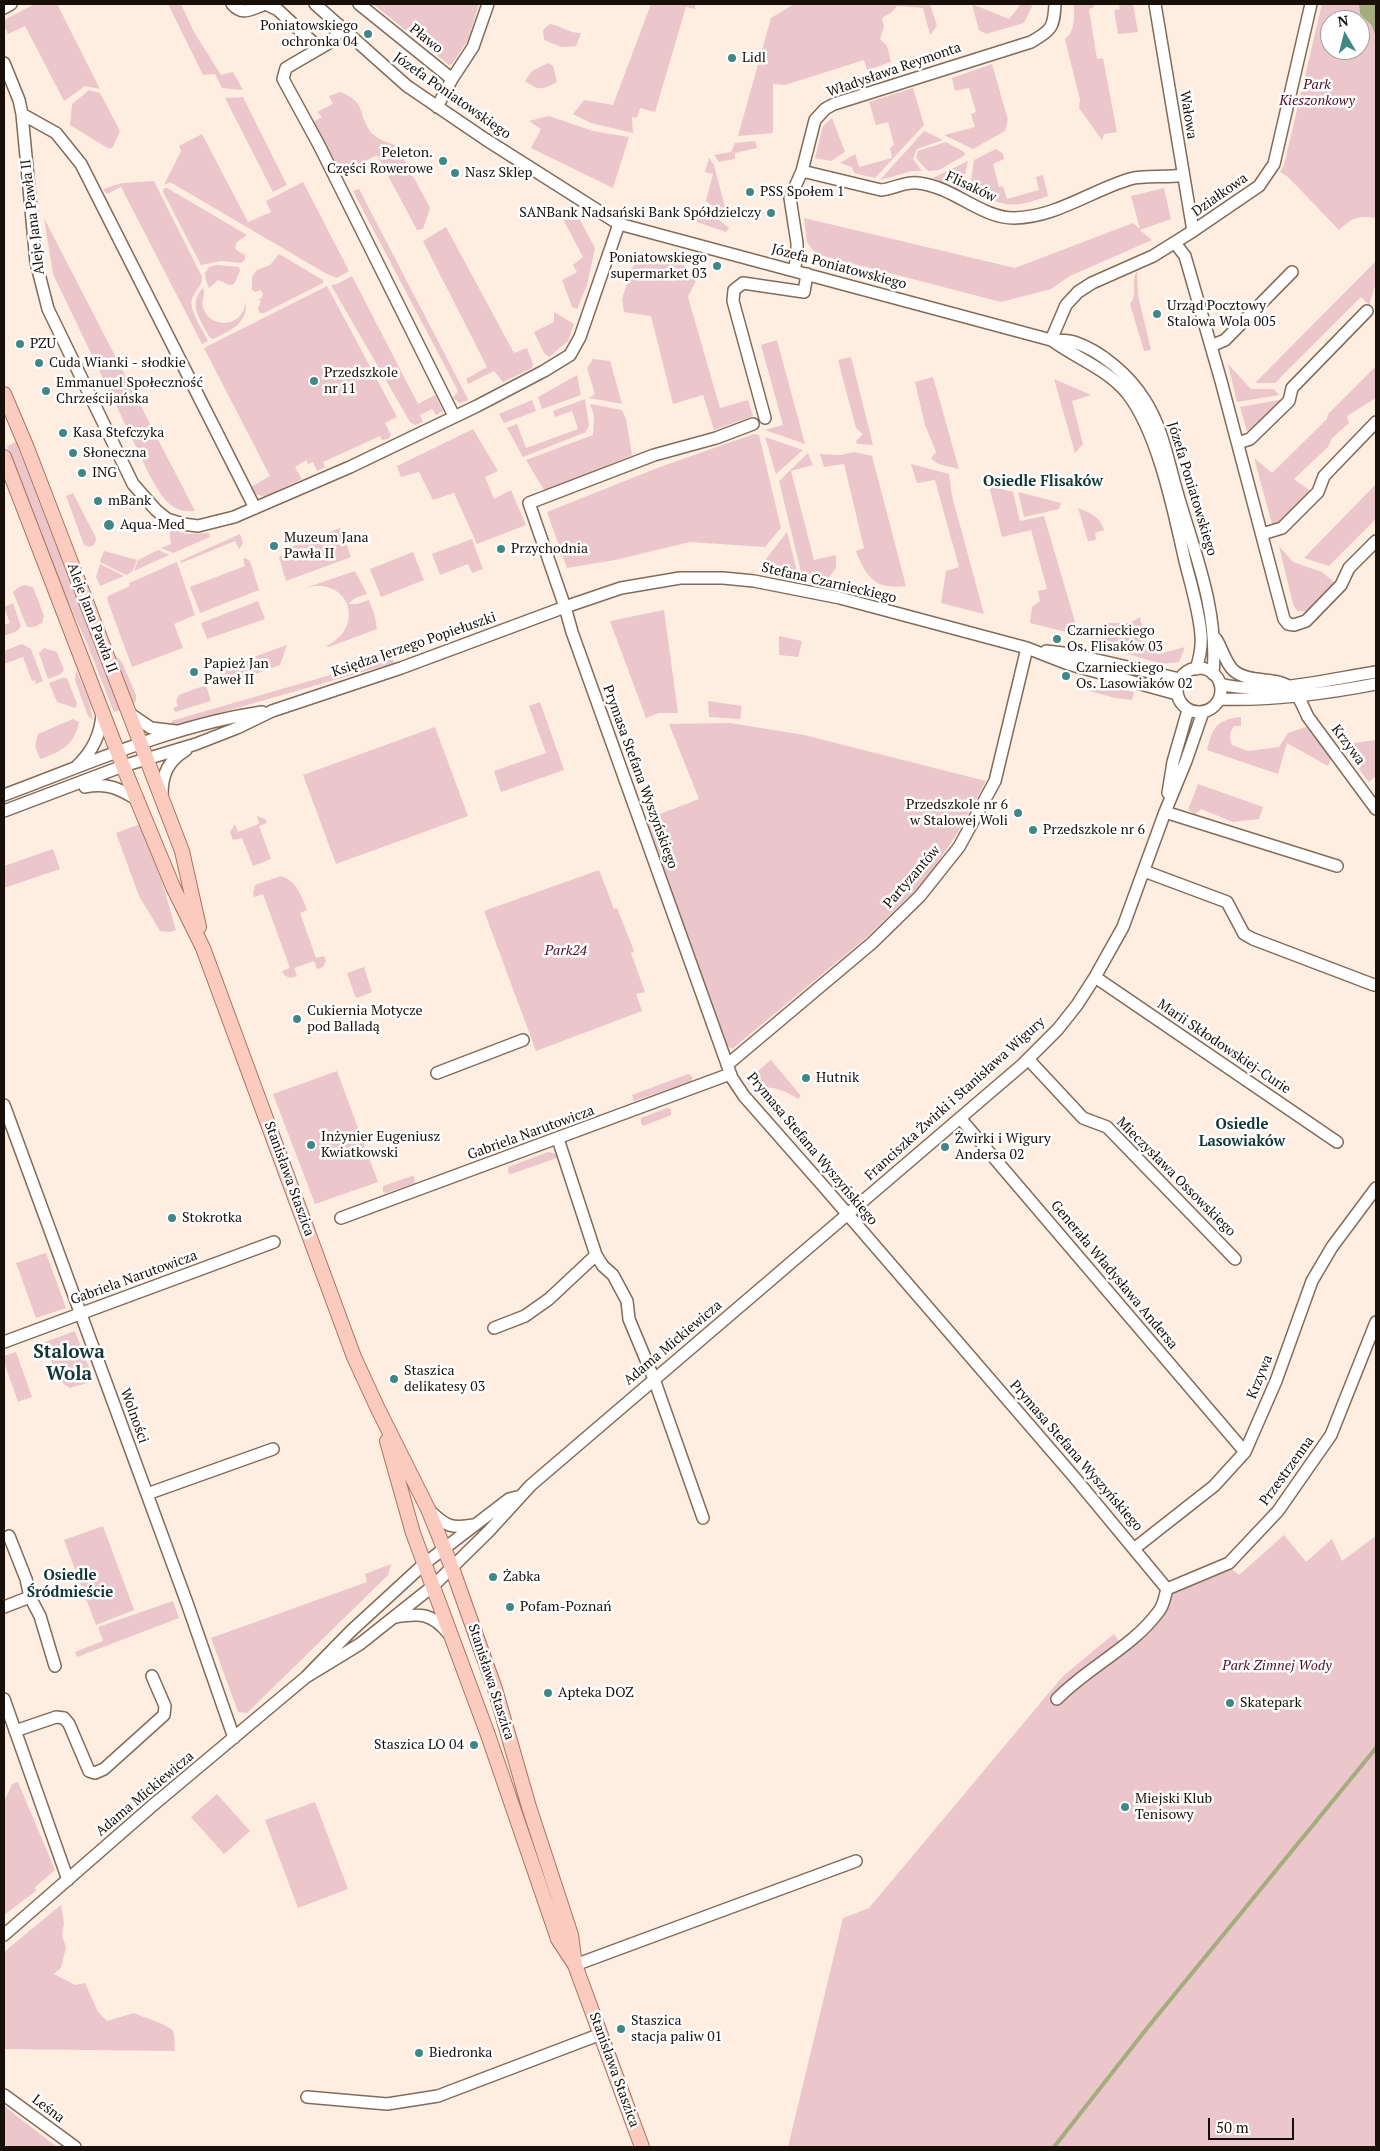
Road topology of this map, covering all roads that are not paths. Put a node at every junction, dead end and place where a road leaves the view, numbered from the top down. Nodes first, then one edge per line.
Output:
1 (11, 4) edge
2 (232, 4) edge
3 (315, 4) edge
4 (359, 4) edge
5 (488, 4) edge
6 (1055, 4) edge
7 (1155, 4) edge
8 (1311, 4) edge
9 (4, 8) edge
10 (342, 29) junction
11 (319, 48) junction
12 (4, 63) edge
13 (452, 79) junction
14 (437, 107) junction
15 (22, 114) junction
16 (802, 171) junction
17 (1183, 176) junction
18 (619, 224) junction
19 (1193, 231) junction
20 (1175, 243) junction
21 (794, 270) junction
22 (1292, 272) dead end
23 (808, 274) junction
24 (1366, 311) dead end
25 (1052, 340) junction
26 (1211, 346) junction
27 (4, 394) edge
28 (454, 416) junction
29 (765, 418) dead end
30 (1376, 422) edge
31 (753, 424) dead end
32 (1238, 443) junction
33 (4, 457) edge
34 (255, 508) junction
35 (1262, 534) junction
36 (1376, 541) edge
37 (565, 607) junction
38 (1214, 635) junction
39 (1027, 648) junction
40 (1196, 669) junction
41 (1376, 672) edge
42 (1213, 674) junction
43 (1180, 679) junction
44 (1220, 684) junction
45 (1376, 684) edge
46 (1287, 685) junction
47 (1177, 694) junction
48 (1298, 697) junction
49 (1219, 699) junction
50 (1188, 710) junction
51 (272, 711) junction
52 (128, 712) junction
53 (1203, 712) junction
54 (102, 713) junction
55 (185, 730) junction
56 (141, 744) junction
57 (196, 744) junction
58 (118, 752) junction
59 (147, 759) junction
60 (124, 766) junction
61 (74, 769) junction
62 (54, 792) junction
63 (4, 795) edge
64 (162, 799) junction
65 (138, 800) junction
66 (1376, 809) edge
67 (4, 811) edge
68 (1165, 812) junction
69 (1337, 866) dead end
70 (1144, 871) junction
71 (203, 948) junction
72 (1095, 977) junction
73 (1374, 985) dead end
74 (523, 1040) dead end
75 (1028, 1059) junction
76 (729, 1070) junction
77 (437, 1073) dead end
78 (4, 1105) edge
79 (960, 1118) junction
80 (558, 1139) junction
81 (1337, 1142) dead end
82 (1376, 1188) edge
83 (848, 1214) junction
84 (341, 1218) dead end
85 (274, 1242) dead end
86 (596, 1255) junction
87 (1235, 1258) dead end
88 (80, 1315) junction
89 (1376, 1322) edge
90 (494, 1328) dead end
91 (4, 1342) edge
92 (654, 1380) junction
93 (378, 1409) junction
94 (273, 1449) dead end
95 (1245, 1452) junction
96 (147, 1494) junction
97 (519, 1496) junction
98 (428, 1509) junction
99 (703, 1518) dead end
100 (475, 1524) junction
101 (8, 1536) dead end
102 (444, 1547) junction
103 (1135, 1548) junction
104 (424, 1564) junction
105 (452, 1568) junction
106 (432, 1586) junction
107 (1167, 1589) junction
108 (30, 1597) junction
109 (4, 1607) edge
110 (393, 1617) junction
111 (453, 1640) junction
112 (55, 1666) dead end
113 (152, 1676) dead end
114 (306, 1678) junction
115 (4, 1699) edge
116 (1057, 1699) dead end
117 (16, 1730) junction
118 (234, 1738) junction
119 (856, 1861) dead end
120 (68, 1880) junction
121 (4, 1935) edge
122 (575, 1965) junction
123 (601, 2034) junction
124 (4, 2095) edge
125 (307, 2097) dead end
126 (75, 2147) edge
127 (642, 2147) edge

1 - 9 street
2 - 11 street
3 - 10 street, Józefa Poniatowskiego
4 - 13 street, Pławo
5 - 13 street
6 - 16 street, Władysława Reymonta
7 - 17 street, Wałowa
8 - 19 street, Działkowa
10 - 11 street
10 - 14 street, Józefa Poniatowskiego
11 - 28 street
12 - 15 street, Aleje Jana Pawła II
13 - 14 street
14 - 18 street, Józefa Poniatowskiego
15 - 34 street
15 - 34 street, Aleje Jana Pawła II
16 - 17 street, Flisaków
16 - 21 street, Władysława Reymonta
17 - 19 street, Wałowa
18 - 21 street, Józefa Poniatowskiego
18 - 28 street, Aleje Jana Pawła II
19 - 20 street, Działkowa
20 - 25 street, Działkowa
20 - 26 street
21 - 23 street, Józefa Poniatowskiego
22 - 26 street
23 - 25 street, Józefa Poniatowskiego
23 - 29 street
24 - 32 street
25 - 38 street, Józefa Poniatowskiego
25 - 40 street, Józefa Poniatowskiego
26 - 32 street
27 - 52 main road, Aleje Jana Pawła II
28 - 34 street, Aleje Jana Pawła II
30 - 35 street
31 - 37 street, Prymasa Stefana Wyszyńskiego
32 - 35 street
33 - 54 main road, Aleje Jana Pawła II
35 - 36 street
37 - 39 street, Stefana Czarnieckiego
37 - 51 street, Księdza Jerzego Popiełuszki
37 - 76 street, Prymasa Stefana Wyszyńskiego
38 - 42 street, Józefa Poniatowskiego
38 - 46 street
39 - 43 street, Stefana Czarnieckiego
39 - 47 street, Stefana Czarnieckiego
39 - 76 street, Partyzantów
40 - 42 street
40 - 43 street
41 - 46 street
42 - 44 street
43 - 47 street
44 - 46 street
44 - 49 street
45 - 48 street
46 - 48 street, Krzywa
47 - 50 street
48 - 49 street
48 - 66 street, Krzywa
49 - 53 street
50 - 53 street
50 - 68 street, Franciszka Żwirki i Stanisława Wigury
51 - 55 street, Księdza Jerzego Popiełuszki
51 - 57 street, Księdza Jerzego Popiełuszki
52 - 55 street
52 - 56 main road, Aleje Jana Pawła II
53 - 68 street, Franciszka Żwirki i Stanisława Wigury
54 - 58 main road, Aleje Jana Pawła II
54 - 61 street
55 - 56 street, Księdza Jerzego Popiełuszki
56 - 58 street, Księdza Jerzego Popiełuszki
56 - 59 main road, Aleje Jana Pawła II
57 - 59 street, Księdza Jerzego Popiełuszki
57 - 64 street
58 - 60 main road, Aleje Jana Pawła II
58 - 61 street, Księdza Jerzego Popiełuszki
59 - 60 street, Księdza Jerzego Popiełuszki
59 - 64 main road, Stanisława Staszica
60 - 62 street, Księdza Jerzego Popiełuszki
60 - 65 main road, Stanisława Staszica
61 - 63 street, Księdza Jerzego Popiełuszki
62 - 65 street
62 - 67 street, Księdza Jerzego Popiełuszki
64 - 71 main road, Stanisława Staszica
65 - 71 main road, Stanisława Staszica
68 - 69 street
68 - 70 street, Franciszka Żwirki i Stanisława Wigury
70 - 72 street, Franciszka Żwirki i Stanisława Wigury
70 - 73 street
71 - 93 main road, Stanisława Staszica
72 - 75 street, Franciszka Żwirki i Stanisława Wigury
72 - 81 street, Marii Skłodowskiej-Curie
74 - 77 street
75 - 79 street, Franciszka Żwirki i Stanisława Wigury
75 - 87 street, Mieczysława Ossowskiego
76 - 80 street, Gabriela Narutowicza
76 - 83 street, Prymasa Stefana Wyszyńskiego
78 - 88 street, Wolności
79 - 83 street, Franciszka Żwirki i Stanisława Wigury
79 - 95 street, Generała Władysława Andersa
80 - 84 street, Gabriela Narutowicza
80 - 86 street
82 - 95 street, Krzywa
83 - 92 street, Adama Mickiewicza
83 - 103 street, Prymasa Stefana Wyszyńskiego
85 - 88 street, Gabriela Narutowicza
86 - 90 street
86 - 92 street
88 - 91 street, Gabriela Narutowicza
88 - 96 street, Wolności
89 - 107 street, Przestrzenna
92 - 97 street, Adama Mickiewicza
92 - 99 street
93 - 98 main road, Stanisława Staszica
93 - 104 main road, Stanisława Staszica
94 - 96 street
95 - 103 street, Krzywa
96 - 118 street, Wolności
97 - 100 street, Adama Mickiewicza
97 - 105 street, Adama Mickiewicza
98 - 100 street
98 - 102 main road, Stanisława Staszica
100 - 102 street, Adama Mickiewicza
101 - 108 street
102 - 104 street, Adama Mickiewicza
102 - 105 main road, Stanisława Staszica
103 - 107 street, Prymasa Stefana Wyszyńskiego
104 - 106 main road, Stanisława Staszica
104 - 114 street, Adama Mickiewicza
105 - 106 street, Adama Mickiewicza
105 - 122 main road, Stanisława Staszica
106 - 110 street, Adama Mickiewicza
106 - 111 main road, Stanisława Staszica
107 - 116 street
108 - 109 street
108 - 112 street
110 - 111 street
110 - 114 street, Adama Mickiewicza
111 - 122 main road, Stanisława Staszica
113 - 117 street
114 - 118 street, Adama Mickiewicza
115 - 117 street
117 - 120 street
118 - 120 street, Adama Mickiewicza
119 - 122 street
120 - 121 street, Adama Mickiewicza
122 - 123 main road, Stanisława Staszica
123 - 125 street
123 - 127 main road, Stanisława Staszica
124 - 126 street, Leśna

